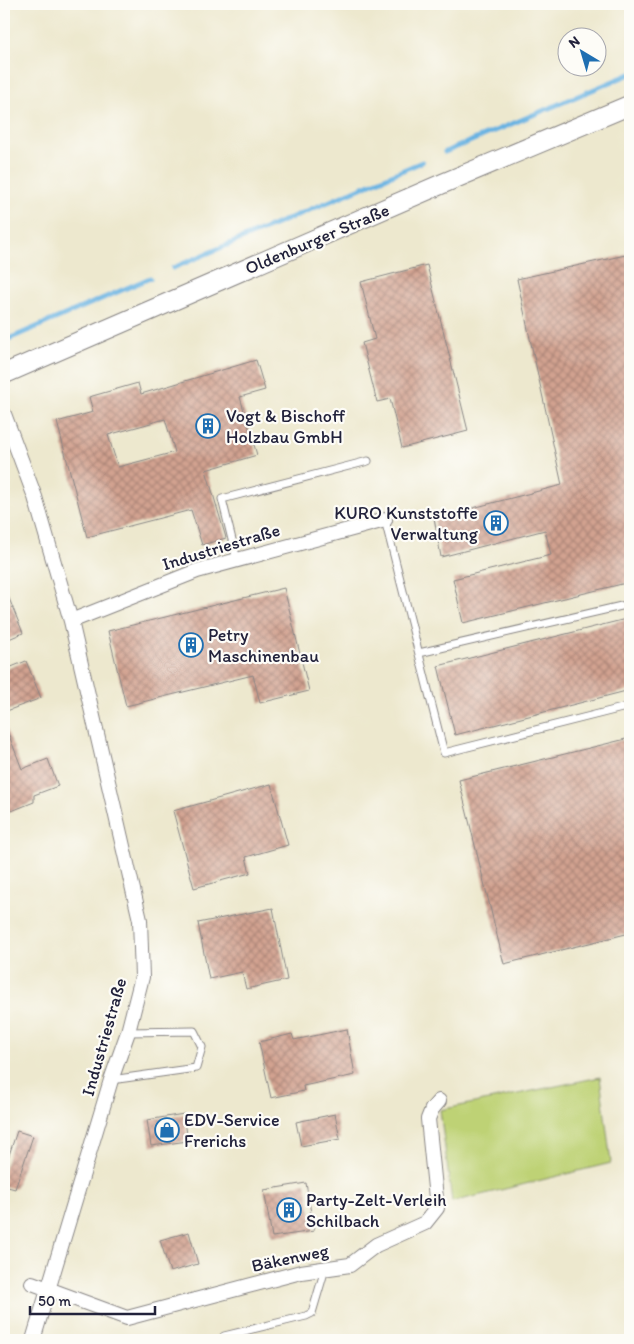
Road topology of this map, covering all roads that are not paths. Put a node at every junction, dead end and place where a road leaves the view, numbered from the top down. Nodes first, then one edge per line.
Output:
1 (630, 105) edge
2 (4, 374) edge
3 (4, 414) edge
4 (368, 461) dead end
5 (385, 520) joint
6 (237, 560) junction
7 (630, 604) edge
8 (71, 621) junction
9 (419, 653) junction
10 (630, 706) edge
11 (128, 1032) junction
12 (111, 1080) junction
13 (439, 1101) dead end
14 (325, 1269) junction
15 (32, 1283) dead end
16 (48, 1290) junction
17 (224, 1336) dead end
18 (33, 1340) edge

1 - 2 main road, Oldenburger Straße
3 - 8 street, Industriestraße
4 - 6 lane
5 - 6 street, Industriestraße
5 - 9 lane
6 - 8 street, Industriestraße
7 - 9 lane
8 - 11 street, Industriestraße
9 - 10 lane
11 - 12 street, Industriestraße
11 - 12 lane
12 - 16 street, Industriestraße
13 - 14 street, Bäkenweg
14 - 16 street, Bäkenweg
14 - 17 lane
15 - 16 street, Bäkenweg
16 - 18 street, Industriestraße

